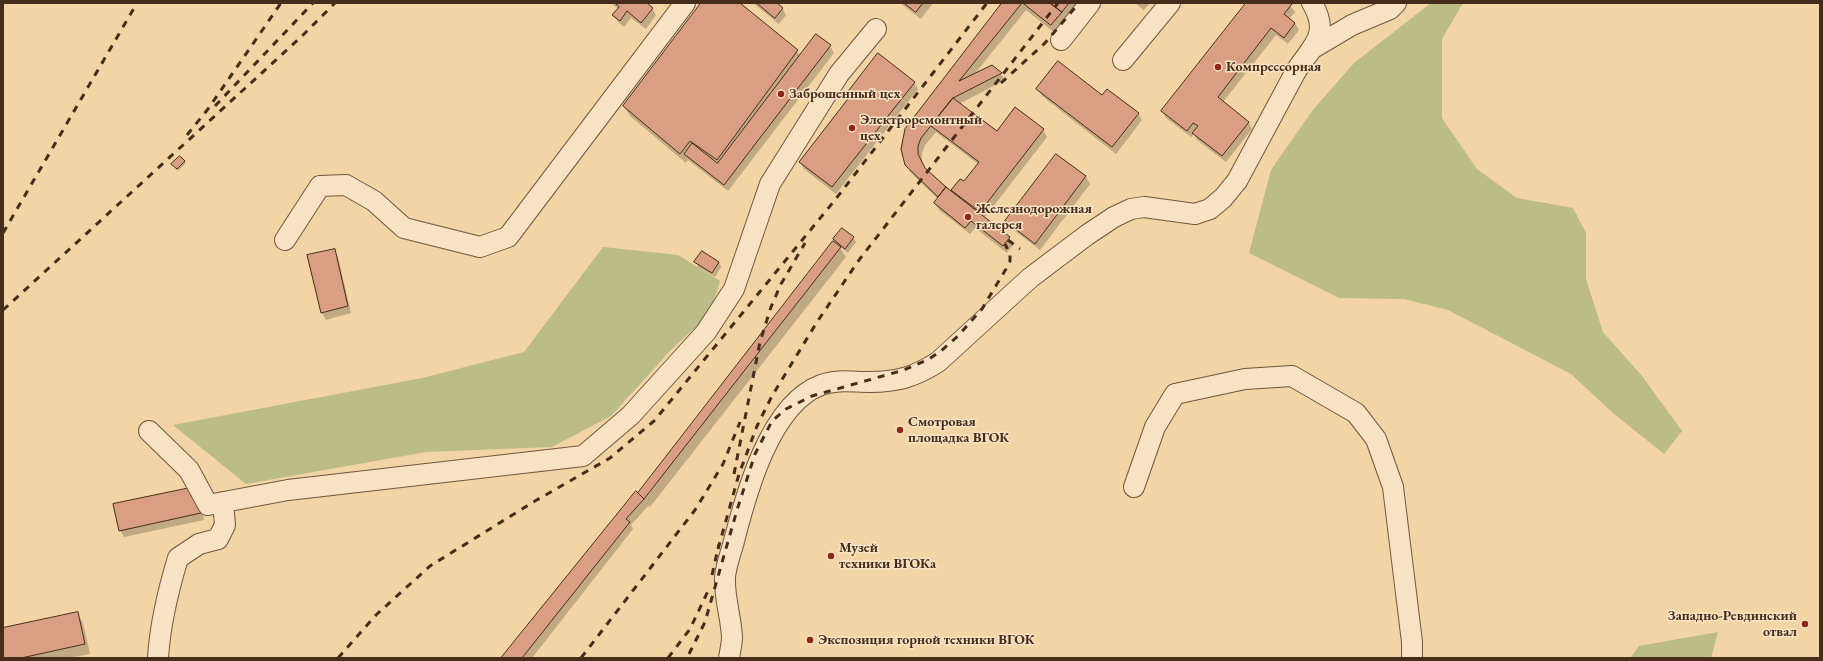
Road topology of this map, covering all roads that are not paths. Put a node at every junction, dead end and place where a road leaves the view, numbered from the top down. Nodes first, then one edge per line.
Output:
1 (685, 3) edge
2 (1090, 3) edge
3 (1170, 3) edge
4 (1312, 3) edge
5 (1396, 3) edge
6 (876, 29) dead end
7 (1061, 40) dead end
8 (1315, 47) junction
9 (1123, 60) dead end
10 (285, 240) dead end
11 (149, 431) dead end
12 (1134, 487) dead end
13 (223, 502) junction
14 (158, 658) edge
15 (729, 658) edge
16 (1412, 658) edge

1 - 10 lane
2 - 7 lane
3 - 9 lane
4 - 8 lane
5 - 8 lane
6 - 13 lane
8 - 15 lane
11 - 13 lane
12 - 16 lane
13 - 14 lane

